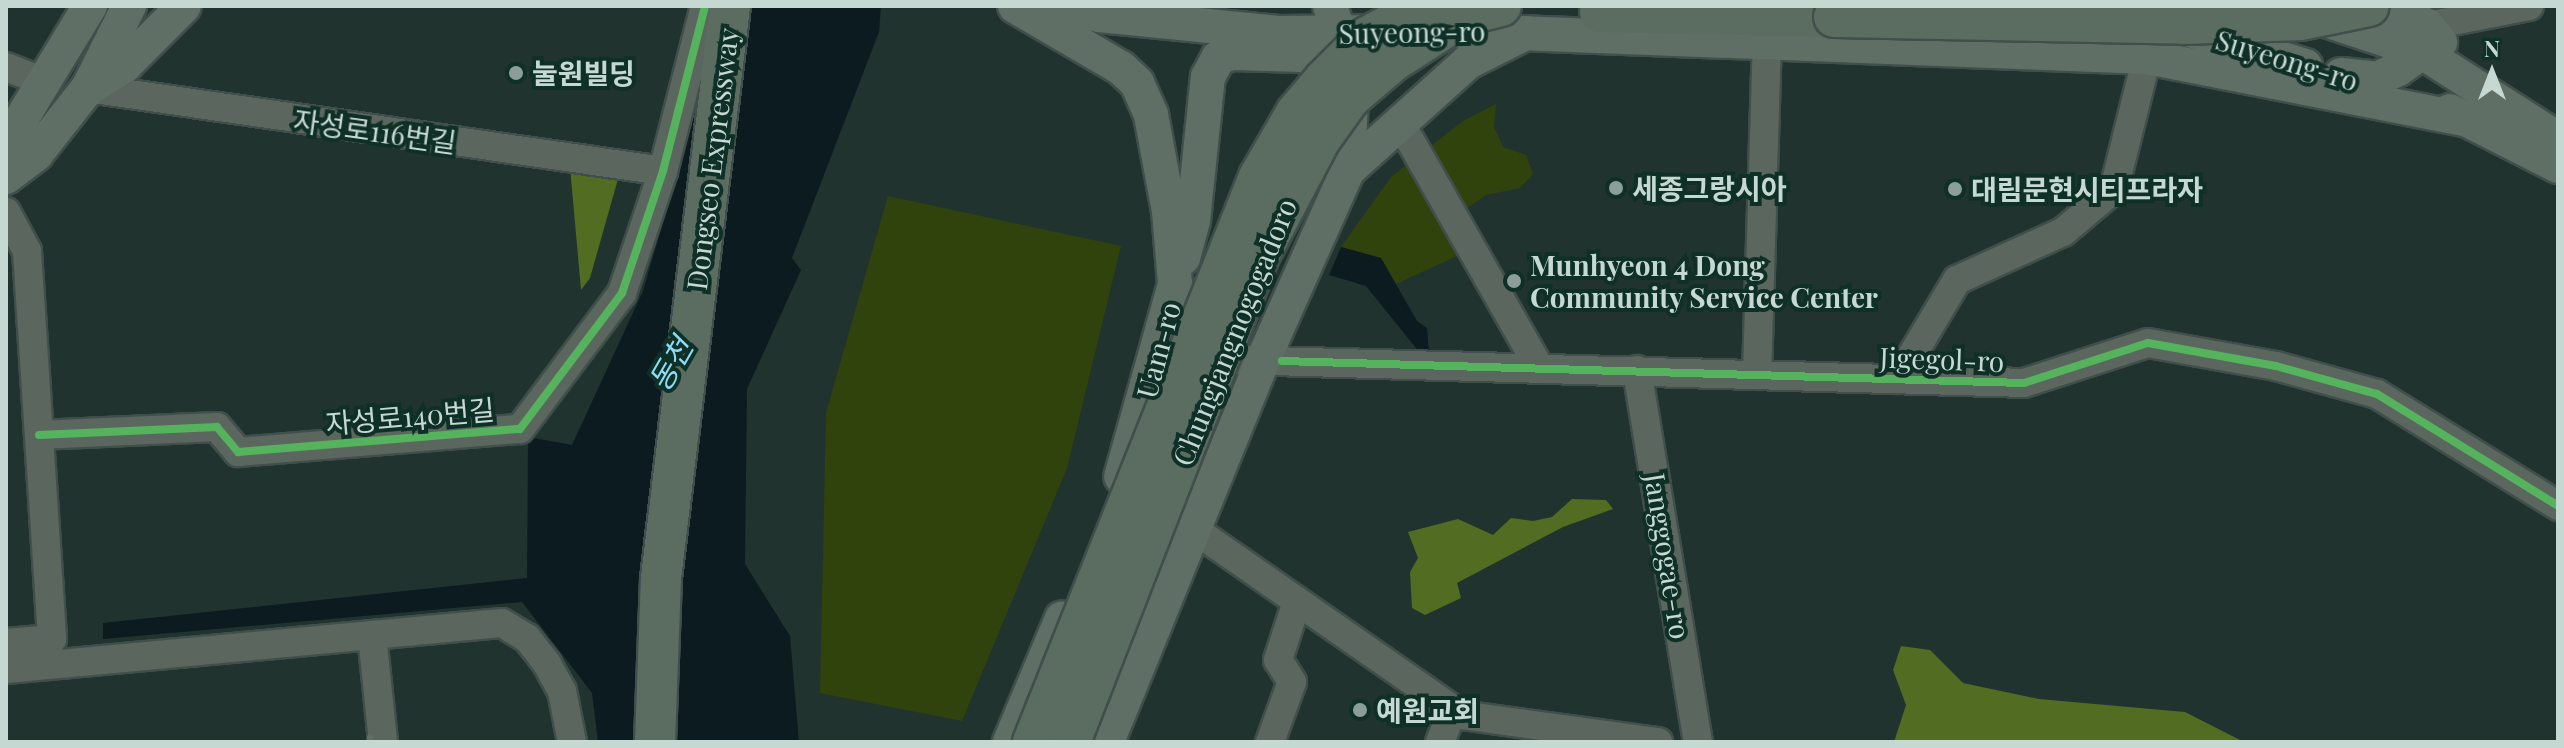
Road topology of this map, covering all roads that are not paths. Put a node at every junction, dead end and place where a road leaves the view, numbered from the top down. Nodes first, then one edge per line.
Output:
1 (68, 6) edge
2 (90, 6) edge
3 (129, 6) edge
4 (184, 6) edge
5 (705, 6) edge
6 (730, 6) edge
7 (754, 6) edge
8 (1015, 6) edge
9 (1059, 6) edge
10 (1425, 6) edge
11 (1501, 6) edge
12 (2102, 6) edge
13 (2261, 6) edge
14 (2369, 6) edge
15 (2391, 6) edge
16 (2529, 6) edge
17 (1600, 12) joint
18 (1522, 18) edge
19 (1336, 20) edge
20 (2425, 39) junction
21 (1767, 40) junction
22 (65, 47) junction
23 (2147, 57) junction
24 (6, 67) edge
25 (2331, 74) junction
26 (44, 82) junction
27 (1352, 85) junction
28 (88, 88) junction
29 (2469, 120) junction
30 (1402, 126) junction
31 (1290, 137) dead end
32 (2558, 139) edge
33 (6, 144) edge
34 (2558, 166) edge
35 (1348, 170) junction
36 (663, 171) junction
37 (6, 177) edge
38 (6, 212) edge
39 (1175, 284) junction
40 (1158, 357) junction
41 (1204, 359) junction
42 (1262, 362) junction
43 (1540, 369) junction
44 (1637, 370) junction
45 (1757, 375) junction
46 (1898, 379) junction
47 (39, 435) junction
48 (2558, 506) edge
49 (1192, 528) junction
50 (1297, 601) junction
51 (372, 635) junction
52 (6, 643) edge
53 (6, 669) edge
54 (1453, 709) junction
55 (1067, 732) edge
56 (383, 742) edge
57 (572, 742) edge
58 (655, 742) edge
59 (677, 742) edge
60 (1010, 742) edge
61 (1036, 742) edge
62 (1107, 742) edge
63 (1270, 742) edge
64 (1440, 742) edge
65 (1658, 742) edge
66 (1698, 742) edge

1 - 22 main road
2 - 22 main road
3 - 28 main road
4 - 28 main road
5 - 36 street, 자성로140번길
6 - 58 highway, Dongseo Expressway
7 - 59 highway, Dongseo Expressway
8 - 39 main road, Uam-ro
9 - 19 main road, Suyeong-ro
10 - 61 highway, Chungjangnogogadoro, bridge
11 - 55 highway, Chungjangnogogadoro, bridge
12 - 25 main road, Suyeong-ro
13 - 20 main road, Suyeong-ro
14 - 17 highway, bridge
15 - 20 main road
16 - 20 street
17 - 18 main road
18 - 19 main road, Suyeong-ro
18 - 21 main road, Suyeong-ro
18 - 30 main road
19 - 27 main road
20 - 25 main road
20 - 32 main road
21 - 23 main road, Suyeong-ro
21 - 45 street
22 - 26 main road
23 - 29 main road, Suyeong-ro
23 - 46 street, Jigegol-ro
24 - 26 street
25 - 29 main road, Suyeong-ro
26 - 33 main road
27 - 35 main road
27 - 39 main road
28 - 36 street, 자성로116번길
28 - 37 main road
29 - 34 main road, Suyeong-ro
30 - 35 main road
30 - 43 street
31 - 41 main road, Uam-ro
35 - 42 main road
36 - 47 street, 자성로140번길
38 - 47 street
39 - 40 main road, Uam-ro
40 - 41 street, Jigegol-ro
40 - 60 main road, Uam-ro
41 - 42 street, Jigegol-ro
41 - 55 main road, Uam-ro
42 - 43 street, Jigegol-ro
42 - 49 main road
43 - 44 street, Jigegol-ro
44 - 45 street, Jigegol-ro
44 - 66 street, Janggogae-ro
45 - 46 street, Jigegol-ro
46 - 48 street, Jigegol-ro
47 - 52 street
49 - 50 street
49 - 62 main road
50 - 54 street
50 - 63 street
51 - 53 street
51 - 56 street
51 - 57 street
54 - 64 street
54 - 65 street
55 - 61 main road

